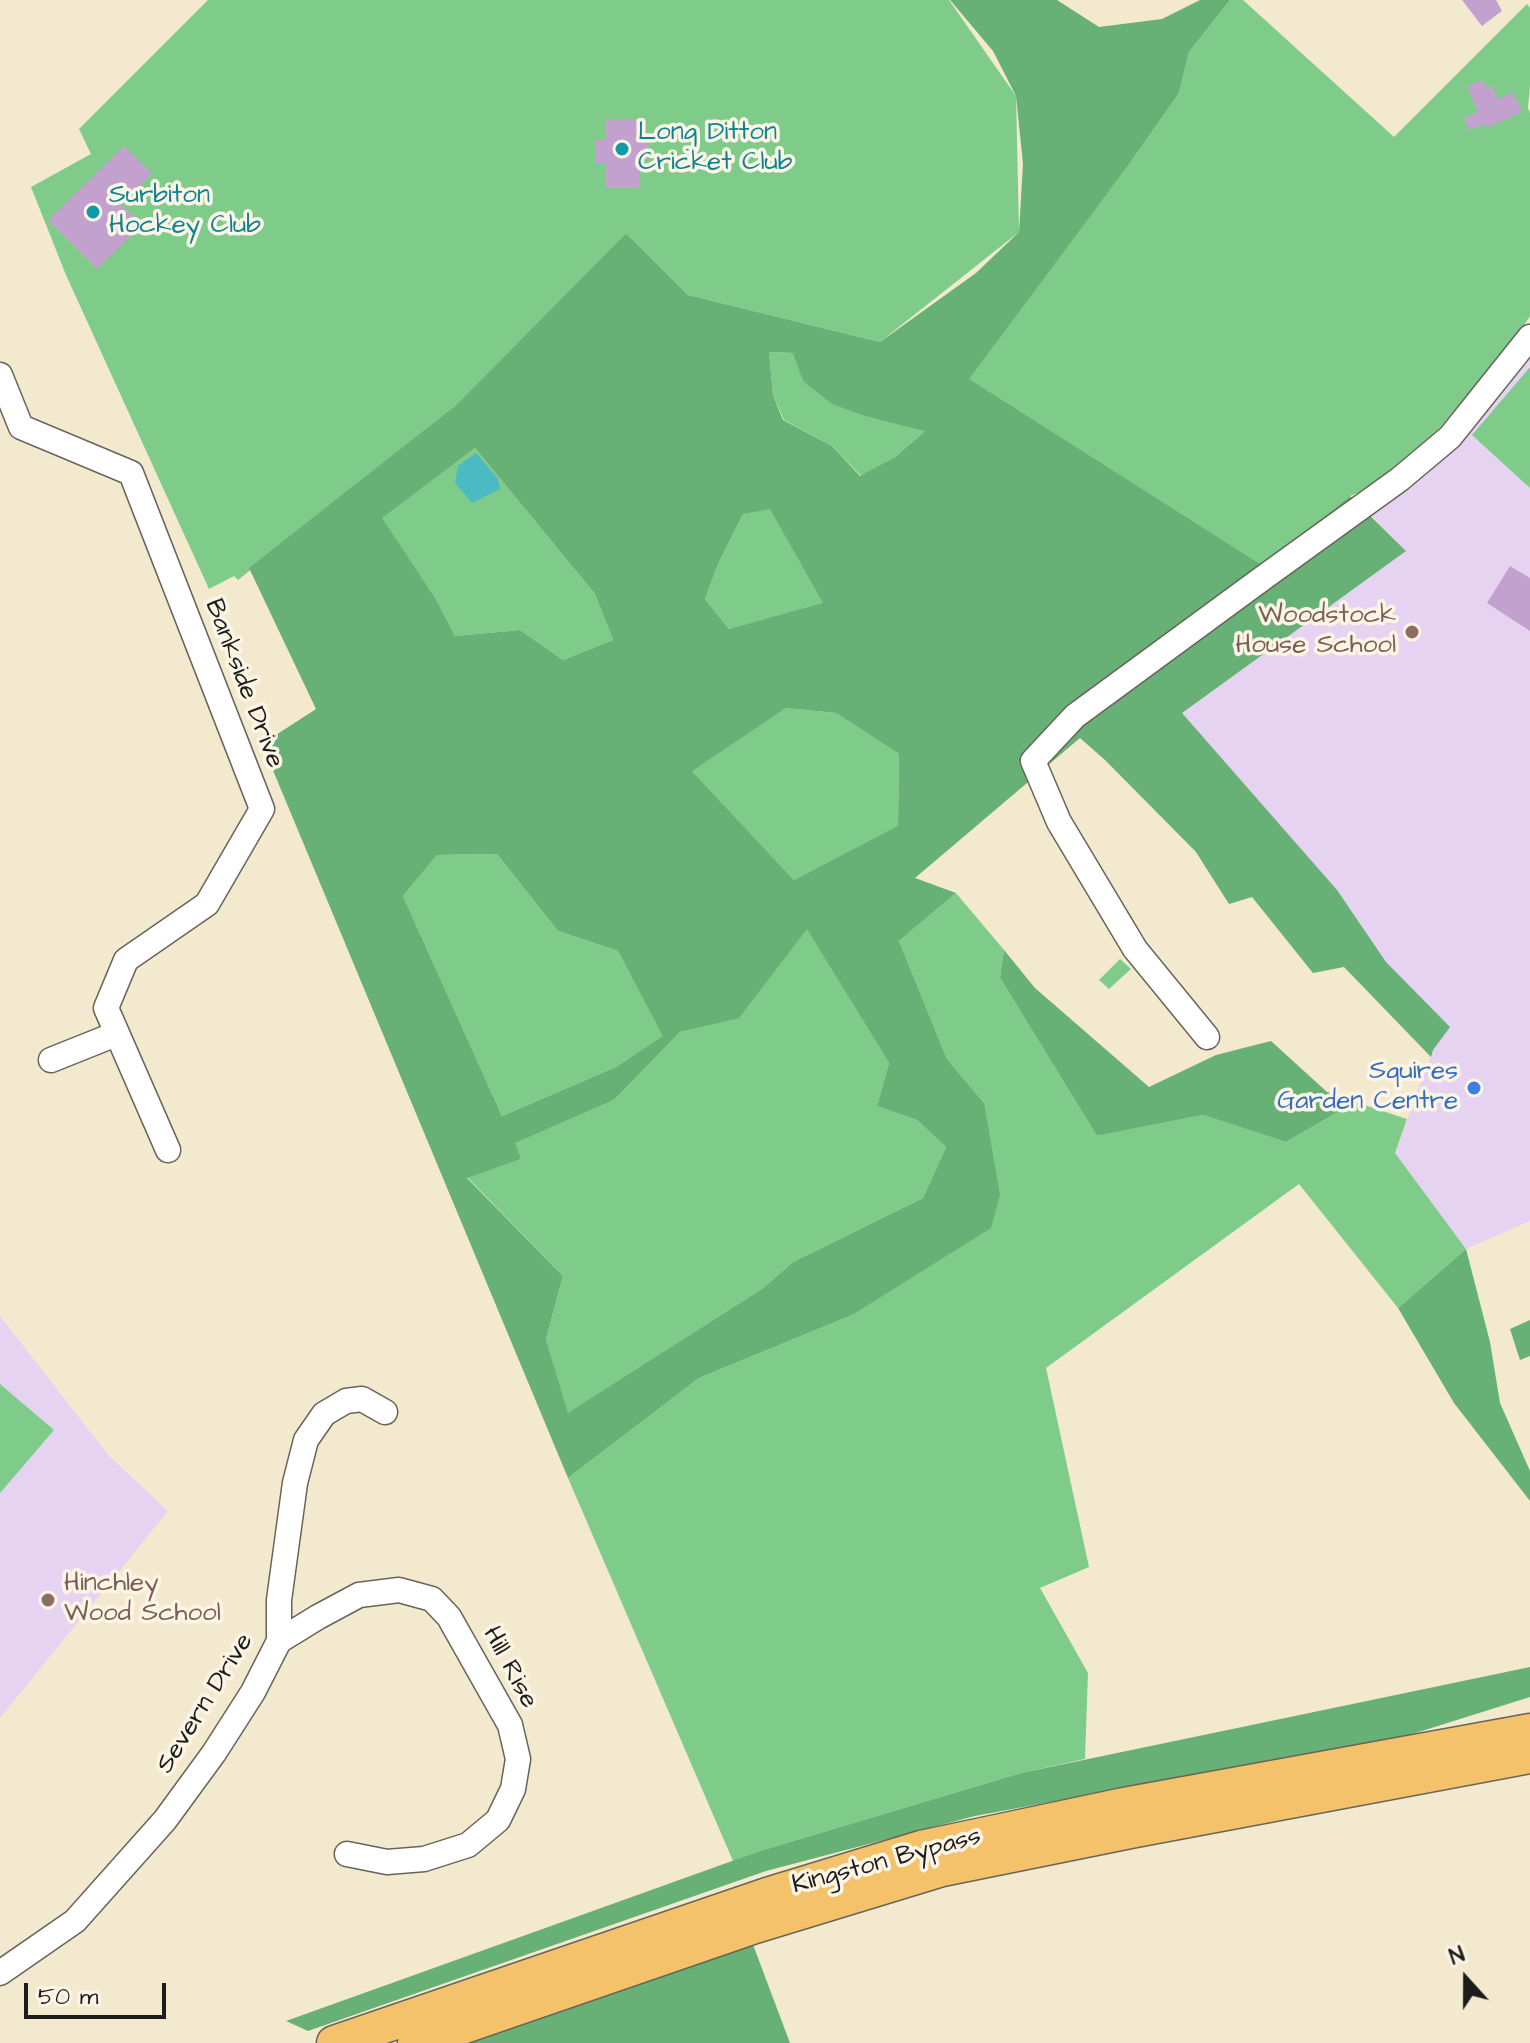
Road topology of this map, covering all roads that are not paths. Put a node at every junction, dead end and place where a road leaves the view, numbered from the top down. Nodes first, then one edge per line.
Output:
1 (1530, 337) edge
2 (0, 375) edge
3 (116, 1034) junction
4 (1207, 1037) dead end
5 (51, 1060) dead end
6 (168, 1150) dead end
7 (385, 1412) dead end
8 (279, 1641) junction
9 (1530, 1720) edge
10 (1530, 1731) edge
11 (1457, 1744) junction
12 (1530, 1756) edge
13 (347, 1854) dead end
14 (0, 1973) edge
15 (334, 2043) edge
16 (415, 2043) edge

1 - 4 street
2 - 3 street, Bankside Drive
3 - 5 street
3 - 6 street, Bankside Drive
7 - 8 street, Severn Drive
8 - 13 street, Hill Rise
8 - 14 street, Severn Drive
9 - 11 highway
10 - 11 highway
11 - 15 highway, Kingston Bypass
12 - 16 highway, Kingston Bypass

